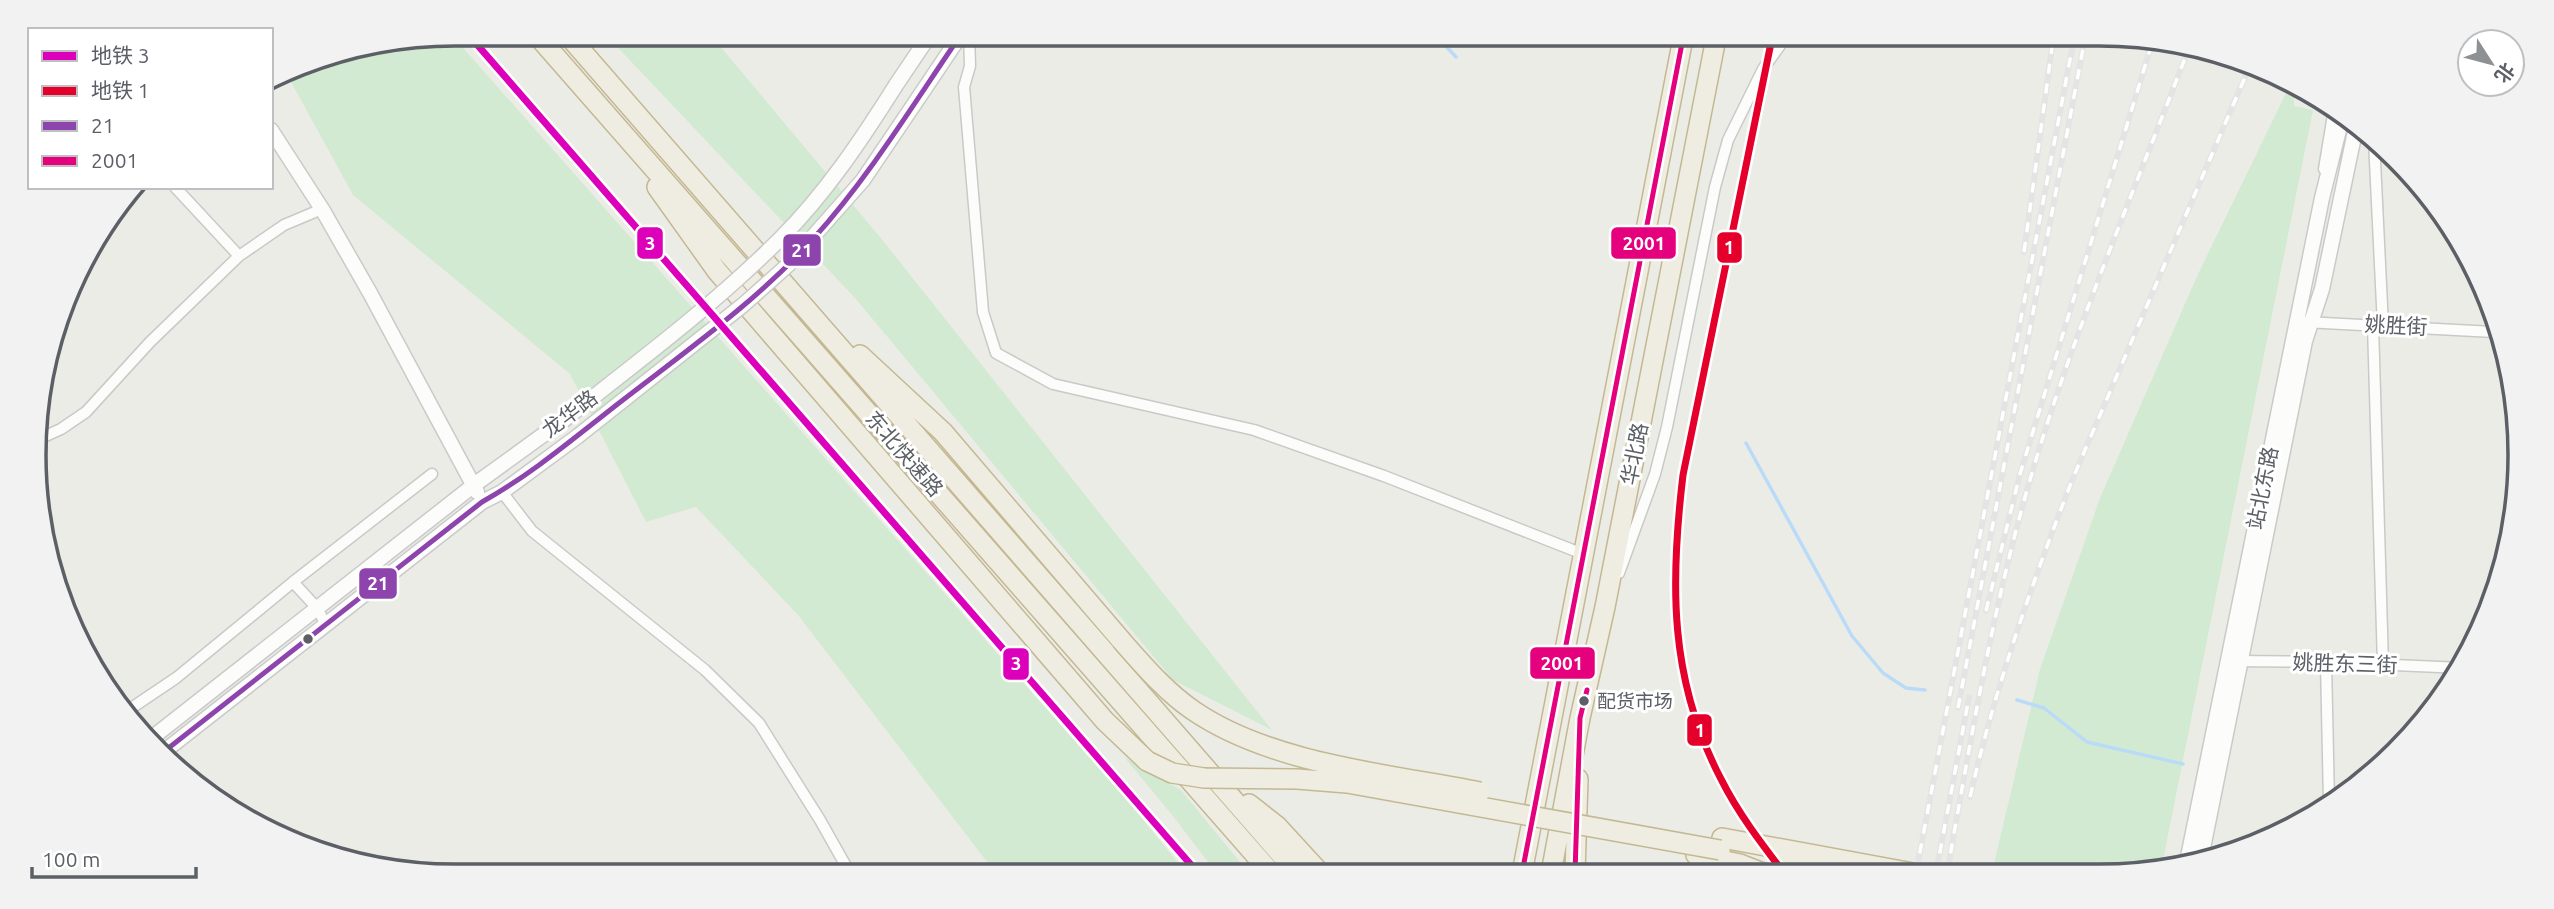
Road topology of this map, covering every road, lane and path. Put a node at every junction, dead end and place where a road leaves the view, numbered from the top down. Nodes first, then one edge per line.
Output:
1 (546, 46) edge
2 (577, 46) edge
3 (922, 46) edge
4 (953, 46) edge
5 (969, 46) edge
6 (1681, 46) edge
7 (1714, 46) edge
8 (1780, 46) edge
9 (2332, 118) edge
10 (2340, 124) edge
11 (618, 128) junction
12 (273, 133) edge
13 (2354, 135) edge
14 (2374, 152) edge
15 (177, 189) edge
16 (2322, 198) junction
17 (322, 209) junction
18 (239, 256) junction
19 (808, 311) junction
20 (2304, 322) junction
21 (2378, 325) junction
22 (2490, 332) edge
23 (46, 436) edge
24 (432, 474) dead end
25 (474, 485) junction
26 (502, 492) junction
27 (482, 502) junction
28 (1583, 554) junction
29 (293, 582) junction
30 (1605, 607) junction
31 (317, 608) junction
32 (326, 625) junction
33 (2234, 661) junction
34 (2326, 662) junction
35 (2383, 665) junction
36 (2449, 667) edge
37 (133, 707) edge
38 (1580, 718) junction
39 (156, 734) edge
40 (169, 748) edge
41 (1216, 779) junction
42 (2329, 794) edge
43 (1532, 821) junction
44 (1720, 849) junction
45 (2202, 851) edge
46 (2189, 854) edge
47 (845, 864) edge
48 (1263, 864) edge
49 (1289, 864) edge
50 (1312, 864) edge
51 (1512, 864) edge
52 (1524, 864) edge
53 (1553, 864) edge
54 (1576, 864) edge
55 (1747, 864) edge
56 (1791, 864) edge
57 (1841, 864) edge

1 - 11 highway, 东北快速路
2 - 19 highway, 东北快速路
3 - 25 street, 龙华路, bridge
4 - 26 street, 龙华路, bridge
5 - 28 street
6 - 28 highway, 华北路
7 - 30 highway, 华北路
8 - 30 street
9 - 16 street
10 - 16 street, 站北东路
11 - 44 highway, bridge
11 - 48 highway, 东北快速路
12 - 17 street
13 - 20 street, 站北东路
14 - 21 street
15 - 18 street
16 - 20 street, 站北东路
17 - 18 street
17 - 25 street
18 - 23 street
19 - 41 highway, 东北快速路
19 - 44 highway, bridge
20 - 21 street, 姚胜街
20 - 33 street, 站北东路
21 - 22 street, 姚胜街
21 - 35 street
24 - 29 street
25 - 27 street
25 - 31 street, 龙华路
26 - 27 street, 龙华路
26 - 47 street
27 - 32 street, 龙华路
28 - 43 highway, 华北路
29 - 31 street
29 - 37 street
30 - 38 highway, 华北路
31 - 32 street
31 - 39 street, 龙华路
32 - 40 street, 龙华路
33 - 34 street, 姚胜东三街
33 - 45 street, 站北东路
33 - 46 street, 站北东路
34 - 35 street, 姚胜东三街
34 - 42 street
35 - 36 street, 姚胜东三街
38 - 53 highway, 华北路
38 - 54 highway
41 - 49 highway, 东北快速路
41 - 50 highway
43 - 51 highway
43 - 52 highway, 华北路
44 - 55 highway
44 - 56 highway
44 - 57 highway

